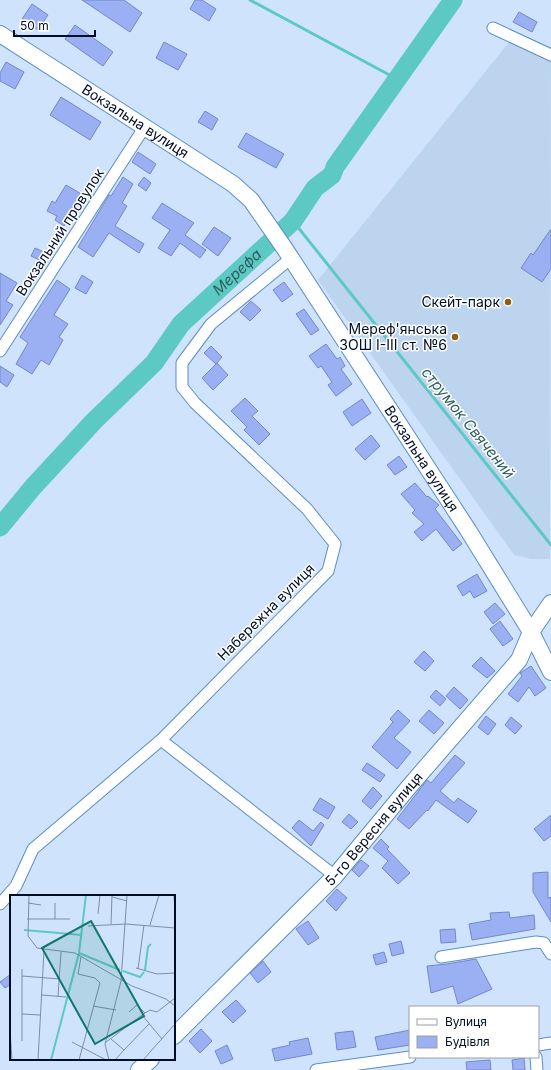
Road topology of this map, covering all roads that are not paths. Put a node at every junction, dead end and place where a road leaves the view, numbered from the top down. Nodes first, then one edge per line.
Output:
1 (493, 28) dead end
2 (1, 39) edge
3 (551, 55) edge
4 (144, 128) junction
5 (288, 254) junction
6 (1, 349) edge
7 (551, 604) edge
8 (531, 632) junction
9 (551, 672) edge
10 (160, 740) junction
11 (335, 876) junction
12 (0, 904) edge
13 (551, 954) edge
14 (441, 957) dead end
15 (175, 1035) edge
16 (551, 1043) edge
17 (539, 1045) edge
18 (409, 1057) edge
19 (536, 1058) edge
20 (150, 1060) edge
21 (139, 1070) edge
22 (316, 1070) edge
23 (537, 1070) edge

1 - 3 street
2 - 4 street, Вокзальна вулиця
4 - 5 street, Вокзальна вулиця
4 - 6 street, Вокзальний провулок
5 - 8 street, Вокзальна вулиця
5 - 10 street, Набережна вулиця
7 - 8 street, 5-го Вересня вулиця
8 - 9 street, Вокзальна вулиця
8 - 11 street, 5-го Вересня вулиця
10 - 11 street
10 - 12 street, Набережна вулиця
11 - 15 street, 5-го Вересня вулиця
13 - 14 street
16 - 17 street
18 - 22 street
19 - 23 street
20 - 21 street

